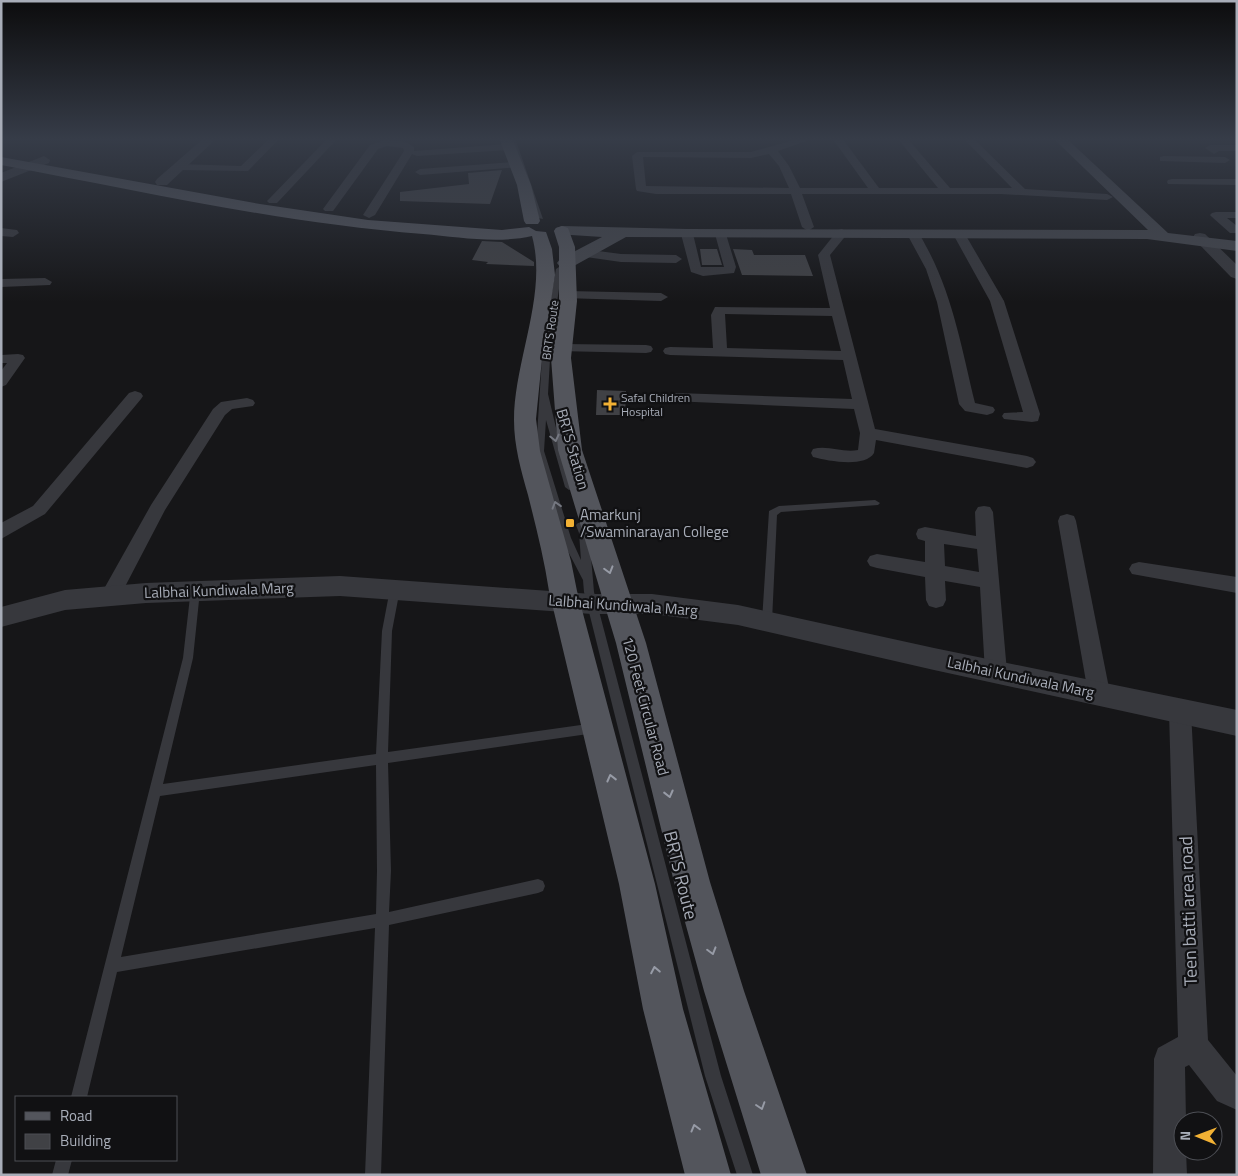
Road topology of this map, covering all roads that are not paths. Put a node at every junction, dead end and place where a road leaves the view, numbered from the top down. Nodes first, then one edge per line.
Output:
1 (181, 193) edge
2 (229, 193) edge
3 (280, 193) edge
4 (341, 193) edge
5 (383, 193) edge
6 (526, 193) edge
7 (530, 193) edge
8 (543, 193) edge
9 (796, 193) edge
10 (1041, 193) edge
11 (1104, 193) edge
12 (1112, 193) edge
13 (1107, 196) junction
14 (273, 200) junction
15 (330, 209) junction
16 (369, 215) junction
17 (1237, 215) edge
18 (544, 226) junction
19 (808, 227) junction
20 (1149, 231) junction
21 (623, 233) junction
22 (687, 234) junction
23 (721, 234) junction
24 (842, 234) junction
25 (913, 234) junction
26 (959, 234) junction
27 (1236, 237) edge
28 (1210, 240) junction
29 (676, 259) dead end
30 (1237, 262) edge
31 (569, 270) junction
32 (1237, 274) edge
33 (45, 282) dead end
34 (1, 283) edge
35 (661, 297) dead end
36 (838, 312) junction
37 (562, 348) junction
38 (646, 350) dead end
39 (670, 351) dead end
40 (720, 352) junction
41 (848, 356) junction
42 (1, 359) edge
43 (1, 382) edge
44 (543, 391) junction
45 (134, 396) dead end
46 (677, 398) dead end
47 (247, 403) dead end
48 (861, 404) junction
49 (987, 410) dead end
50 (1010, 416) dead end
51 (868, 433) junction
52 (819, 453) dead end
53 (1027, 462) dead end
54 (572, 496) dead end
55 (875, 503) dead end
56 (984, 512) dead end
57 (578, 514) dead end
58 (1067, 521) dead end
59 (1, 532) edge
60 (986, 544) junction
61 (877, 561) dead end
62 (1139, 569) dead end
63 (935, 571) junction
64 (989, 581) junction
65 (1237, 584) edge
66 (395, 589) junction
67 (195, 591) junction
68 (110, 596) junction
69 (591, 599) junction
70 (936, 600) dead end
71 (1, 617) edge
72 (767, 621) junction
73 (996, 672) junction
74 (1099, 693) junction
75 (1180, 711) junction
76 (1237, 723) edge
77 (598, 728) junction
78 (382, 759) junction
79 (155, 791) junction
80 (538, 886) dead end
81 (382, 920) junction
82 (112, 966) junction
83 (1193, 1045) junction
84 (1237, 1094) edge
85 (79, 1096) edge
86 (64, 1161) edge
87 (60, 1175) edge
88 (373, 1175) edge
89 (708, 1175) edge
90 (745, 1175) edge
91 (784, 1175) edge
92 (1170, 1175) edge

1 - 18 main road
2 - 14 main road
3 - 14 street
4 - 15 street
5 - 16 street
6 - 18 main road
7 - 18 lane
8 - 18 main road
9 - 19 street
10 - 13 street
11 - 13 main road
12 - 20 main road
13 - 20 main road
14 - 15 main road
15 - 16 main road
16 - 18 main road
17 - 27 street
18 - 19 main road
18 - 21 main road
18 - 31 main road, 120 Feet Circular Road
18 - 69 main road, 120 Feet Circular Road
19 - 20 main road
20 - 26 main road
20 - 28 main road
21 - 22 main road
21 - 31 main road
22 - 23 main road
22 - 23 street
23 - 24 main road
24 - 25 main road
24 - 36 street
25 - 26 main road
25 - 49 street
26 - 50 street
27 - 28 main road
28 - 30 street
28 - 32 street
29 - 31 street
31 - 35 street
31 - 37 main road, 120 Feet Circular Road
31 - 44 lane, BRTS Route
33 - 34 street
36 - 40 street
36 - 41 street
37 - 38 street
37 -> 69 main road, 120 Feet Circular Road
39 - 40 street
40 - 41 street
41 - 48 street
42 - 43 street
44 -> 54 lane, BRTS Station
69 -> 44 lane, BRTS Station
45 - 59 street
46 - 48 street
47 - 68 street
48 - 51 street
51 - 52 street
51 - 53 street
55 - 72 lane
56 - 60 street
57 - 69 lane
58 - 74 street
60 - 63 street
60 - 64 street
61 - 63 street
62 - 65 street
63 - 64 street
63 - 70 street
64 - 73 street
66 - 67 street, Lalbhai Kundiwala Marg
66 - 69 street, Lalbhai Kundiwala Marg
66 - 78 lane
67 - 68 street, Lalbhai Kundiwala Marg
67 - 79 lane
68 - 71 street, Lalbhai Kundiwala Marg
69 - 72 street, Lalbhai Kundiwala Marg
69 - 77 main road, 120 Feet Circular Road
69 - 90 lane, BRTS Route
69 -> 91 main road, 120 Feet Circular Road
72 - 73 street, Lalbhai Kundiwala Marg
73 - 74 street, Lalbhai Kundiwala Marg
74 - 75 street, Lalbhai Kundiwala Marg
75 - 76 street, Lalbhai Kundiwala Marg
75 - 83 street, Teen batti area road
77 - 78 lane
89 -> 77 main road, 120 Feet Circular Road
78 - 79 lane
78 - 81 lane
79 - 82 lane
80 - 81 lane
81 - 82 lane
81 - 88 lane
82 - 85 lane
83 - 84 street
83 - 92 street
86 - 87 lane

